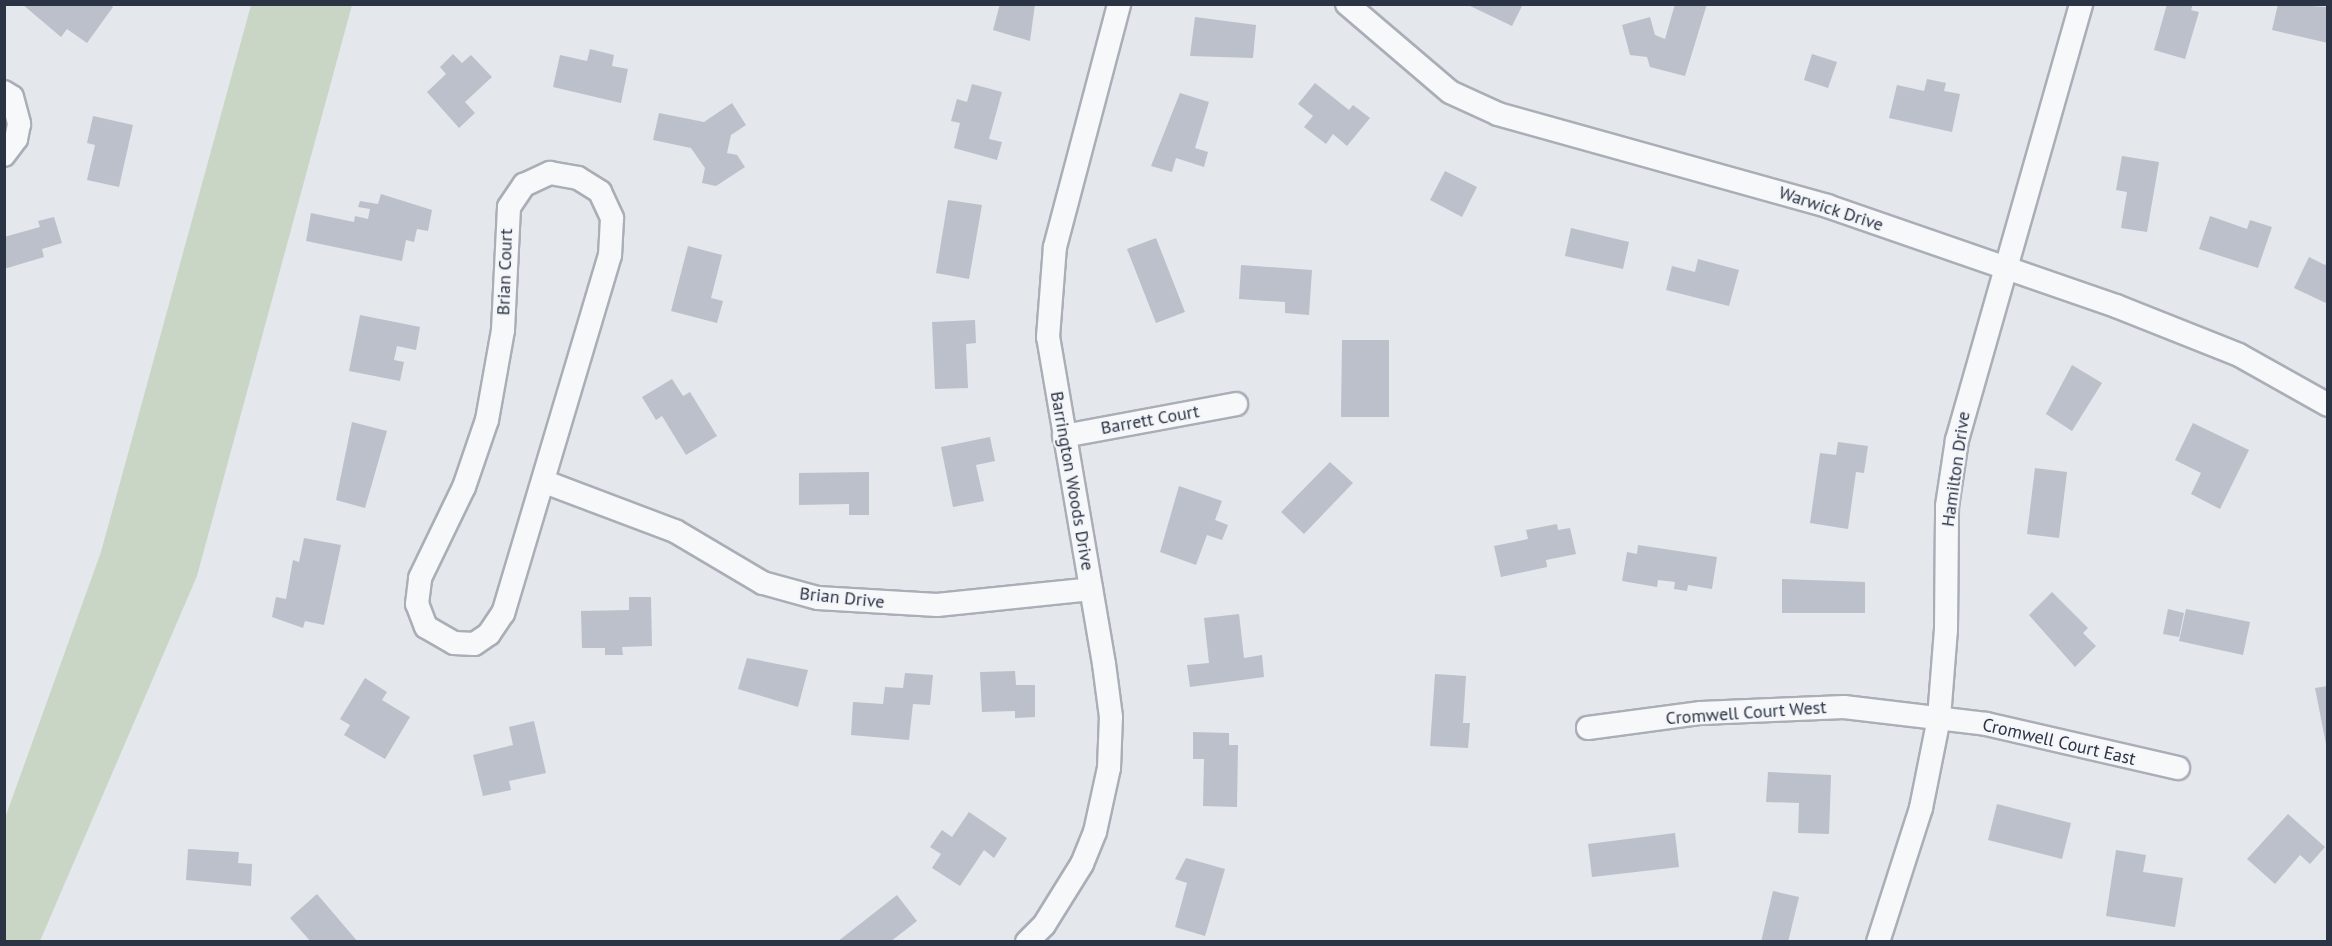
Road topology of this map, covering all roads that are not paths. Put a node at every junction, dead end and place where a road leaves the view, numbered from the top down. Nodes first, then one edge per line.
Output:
1 (1119, 4) edge
2 (1347, 4) edge
3 (2081, 4) edge
4 (4, 93) edge
5 (4, 155) edge
6 (2003, 267) junction
7 (1236, 404) dead end
8 (2328, 405) edge
9 (1064, 436) junction
10 (545, 482) junction
11 (1091, 589) junction
12 (1939, 718) junction
13 (1588, 728) dead end
14 (2178, 768) dead end
15 (1027, 942) edge
16 (1878, 942) edge

1 - 9 street, Barrington Woods Drive
2 - 6 street, Warwick Drive
3 - 6 street, Hamilton Drive
4 - 5 street
6 - 8 street, Warwick Drive
6 - 12 street, Hamilton Drive
7 - 9 street, Barrett Court
9 - 11 street, Barrington Woods Drive
10 - 10 street, Brian Court
10 - 11 street, Brian Drive
11 - 15 street, Barrington Woods Drive
12 - 13 street, Cromwell Court West
12 - 14 street, Cromwell Court East
12 - 16 street, Hamilton Drive

